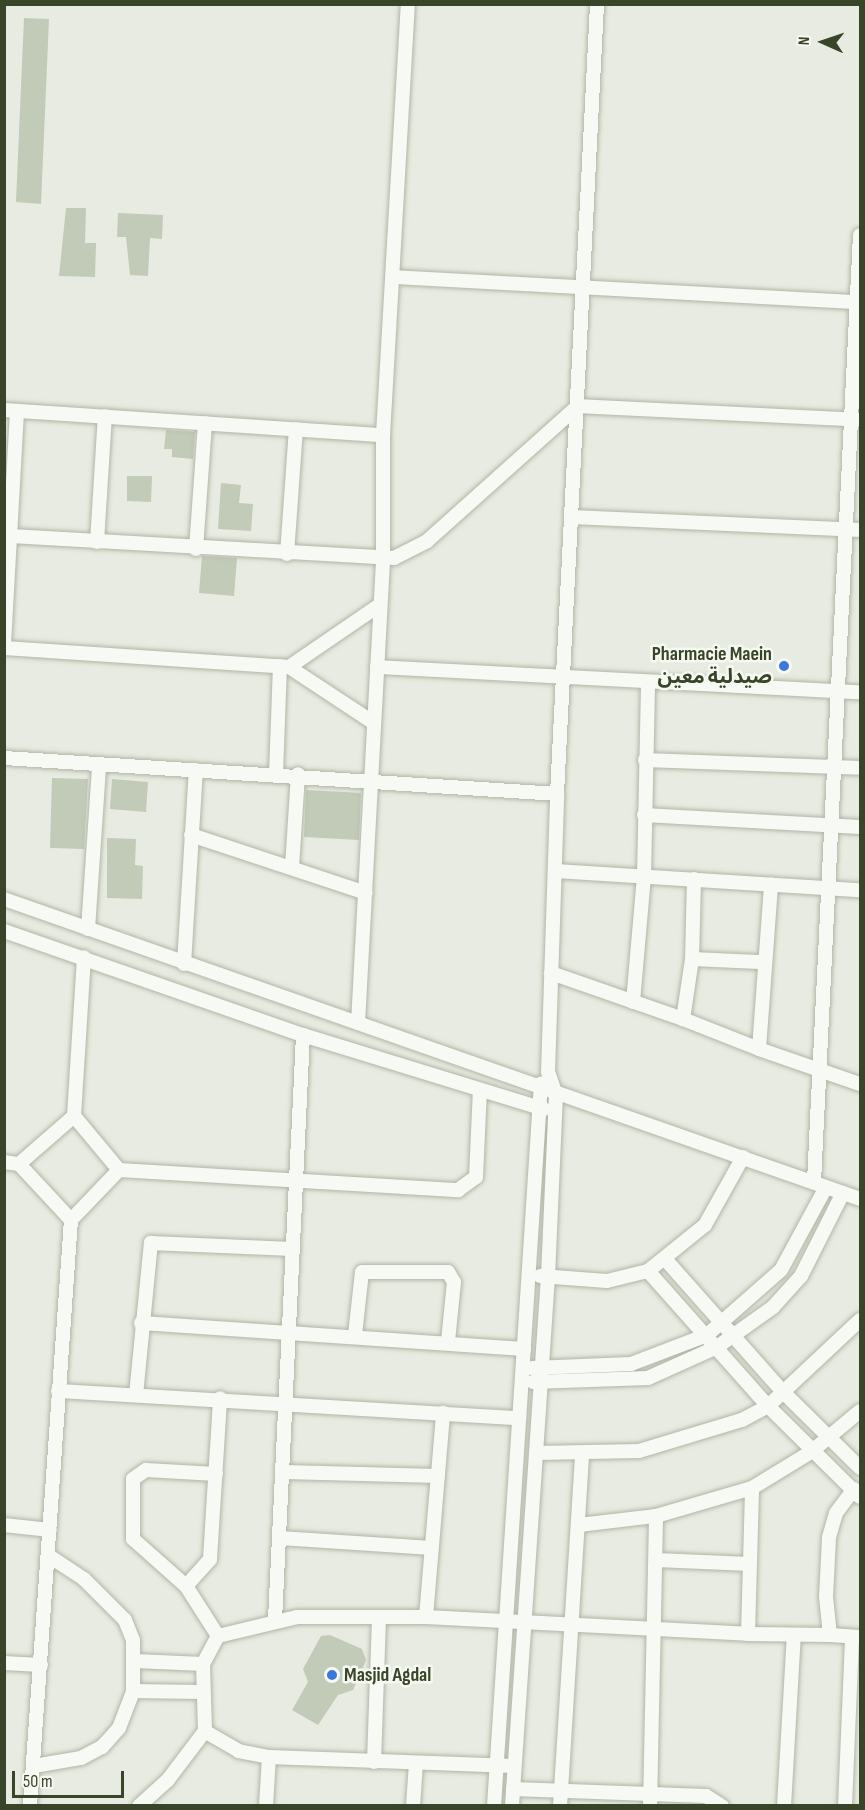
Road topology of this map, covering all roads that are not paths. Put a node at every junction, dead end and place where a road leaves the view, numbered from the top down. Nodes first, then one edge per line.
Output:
1 (408, 4) edge
2 (597, 4) edge
3 (861, 235) edge
4 (393, 277) junction
5 (584, 286) junction
6 (859, 302) edge
7 (578, 406) junction
8 (11, 411) edge
9 (105, 416) junction
10 (857, 420) edge
11 (205, 423) junction
12 (296, 429) junction
13 (383, 435) junction
14 (573, 517) junction
15 (854, 529) edge
16 (11, 536) junction
17 (97, 542) junction
18 (196, 549) junction
19 (287, 554) junction
20 (383, 559) junction
21 (378, 606) junction
22 (4, 646) edge
23 (285, 667) junction
24 (377, 667) junction
25 (563, 677) junction
26 (648, 682) junction
27 (842, 692) junction
28 (861, 692) edge
29 (374, 723) junction
30 (4, 758) edge
31 (645, 760) junction
32 (99, 767) junction
33 (838, 767) junction
34 (861, 768) edge
35 (196, 770) junction
36 (276, 774) junction
37 (298, 774) junction
38 (370, 780) junction
39 (557, 794) junction
40 (644, 815) junction
41 (835, 825) junction
42 (861, 827) edge
43 (191, 836) junction
44 (292, 867) junction
45 (555, 871) junction
46 (644, 876) junction
47 (694, 879) junction
48 (771, 884) junction
49 (832, 888) junction
50 (861, 890) edge
51 (366, 893) junction
52 (4, 899) edge
53 (88, 928) junction
54 (4, 931) edge
55 (84, 957) junction
56 (692, 959) junction
57 (762, 962) junction
58 (184, 964) junction
59 (552, 973) junction
60 (633, 1002) junction
61 (683, 1020) junction
62 (358, 1023) junction
63 (303, 1035) junction
64 (759, 1049) junction
65 (821, 1068) junction
66 (548, 1072) junction
67 (861, 1084) edge
68 (480, 1090) junction
69 (538, 1090) junction
70 (556, 1095) junction
71 (537, 1107) junction
72 (555, 1113) junction
73 (74, 1116) junction
74 (743, 1157) junction
75 (4, 1162) edge
76 (19, 1164) junction
77 (119, 1170) junction
78 (296, 1181) junction
79 (820, 1184) junction
80 (843, 1192) junction
81 (861, 1199) edge
82 (71, 1220) junction
83 (291, 1249) junction
84 (665, 1259) junction
85 (648, 1271) junction
86 (529, 1275) junction
87 (548, 1278) junction
88 (861, 1320) edge
89 (141, 1323) junction
90 (722, 1323) junction
91 (288, 1334) junction
92 (355, 1335) junction
93 (707, 1335) junction
94 (733, 1337) junction
95 (448, 1341) junction
96 (717, 1347) junction
97 (524, 1348) junction
98 (541, 1369) junction
99 (522, 1375) junction
100 (540, 1383) junction
101 (58, 1391) junction
102 (784, 1392) junction
103 (136, 1395) junction
104 (220, 1398) junction
105 (288, 1401) junction
106 (768, 1406) junction
107 (861, 1411) edge
108 (443, 1413) junction
109 (519, 1418) junction
110 (827, 1437) junction
111 (811, 1452) junction
112 (536, 1453) junction
113 (582, 1456) junction
114 (861, 1468) edge
115 (284, 1472) junction
116 (216, 1474) junction
117 (438, 1476) junction
118 (752, 1488) junction
119 (857, 1493) edge
120 (656, 1516) junction
121 (4, 1525) edge
122 (579, 1526) junction
123 (50, 1530) junction
124 (280, 1538) junction
125 (432, 1548) junction
126 (49, 1556) junction
127 (656, 1560) junction
128 (750, 1564) junction
129 (186, 1586) junction
130 (426, 1617) junction
131 (380, 1619) junction
132 (275, 1620) junction
133 (507, 1625) junction
134 (524, 1626) junction
135 (572, 1627) junction
136 (656, 1632) junction
137 (748, 1634) junction
138 (794, 1635) junction
139 (830, 1635) junction
140 (218, 1636) junction
141 (856, 1637) edge
142 (135, 1662) junction
143 (4, 1663) edge
144 (203, 1664) junction
145 (41, 1665) junction
146 (133, 1691) junction
147 (202, 1692) junction
148 (205, 1731) junction
149 (269, 1756) junction
150 (374, 1762) junction
151 (416, 1763) junction
152 (34, 1766) junction
153 (496, 1766) junction
154 (514, 1766) junction
155 (513, 1789) junction
156 (561, 1791) junction
157 (650, 1800) edge
158 (30, 1806) edge
159 (139, 1806) edge
160 (266, 1806) edge
161 (413, 1806) edge
162 (494, 1806) edge
163 (512, 1806) edge
164 (560, 1806) edge
165 (723, 1806) edge
166 (784, 1806) edge
167 (845, 1806) edge

1 - 4 street
2 - 5 street
3 - 6 street
4 - 5 street
4 - 13 street
5 - 6 street
5 - 7 street
6 - 10 street
7 - 10 street
7 - 14 street
7 - 20 street
8 - 9 street
8 - 16 street
9 - 11 street
9 - 17 street
10 - 15 street
11 - 12 street
11 - 18 street
12 - 13 street
12 - 19 street
13 - 20 street
14 - 15 street
14 - 25 street
15 - 27 street
16 - 17 street
16 - 22 street
17 - 18 street
18 - 19 street
19 - 20 street
20 - 21 street
21 - 23 street
21 - 24 street
22 - 23 street
23 - 29 street
23 - 36 street
24 - 25 street
24 - 29 street
25 - 26 street
25 - 39 street
26 - 27 street
26 - 31 street
27 - 28 street
27 - 33 street
29 - 38 street
30 - 32 street
31 - 33 street
31 - 40 street
32 - 35 street
32 - 53 street
33 - 34 street
33 - 41 street
35 - 36 street
35 - 43 street
36 - 37 street
37 - 38 street
37 - 44 street
38 - 39 street
38 - 51 street
39 - 45 street
40 - 41 street
40 - 46 street
41 - 42 street
41 - 49 street
43 - 44 street
43 - 58 street
44 - 51 street
45 - 46 street
45 - 59 street
46 - 47 street
46 - 60 street
47 - 48 street
47 - 56 street
48 - 49 street
48 - 57 street
49 - 50 street
49 - 65 street
51 - 62 street
52 - 53 street
53 - 58 street
54 - 55 street
55 - 63 street
55 - 73 street
56 - 57 street
56 - 61 street
57 - 64 street
58 - 62 street
59 - 60 street
59 - 66 street
60 - 61 street
61 - 64 street
62 - 69 street
63 - 68 street
63 - 78 street
64 - 65 street
65 - 67 street
65 - 79 street
66 - 69 street
66 - 70 street
68 - 71 street
68 - 78 street
69 - 70 street
69 - 71 street
70 - 72 street
70 - 74 street
71 - 72 street
71 - 86 street
72 - 87 street
73 - 76 street
73 - 77 street
74 - 79 street
74 - 84 street
75 - 76 street
76 - 82 street
77 - 78 street
77 - 82 street
78 - 83 street
79 - 80 street
79 - 90 street
80 - 81 street
80 - 94 street
82 - 101 street
83 - 89 street
83 - 91 street
84 - 85 street
84 - 90 street
85 - 87 street
85 - 93 street
86 - 87 street
86 - 97 street
87 - 98 street
88 - 102 street
89 - 91 street
89 - 103 street
90 - 93 street
90 - 94 street
91 - 92 street
91 - 105 street
92 - 95 street
92 - 95 street
93 - 96 street
93 - 98 street
94 - 96 street
94 - 102 street
95 - 97 street
96 - 100 street
96 - 106 street
97 - 99 street
98 - 99 street
98 - 100 street
99 - 100 street
99 - 109 street
100 - 112 street
101 - 103 street
101 - 123 street
102 - 106 street
102 - 110 street
103 - 104 street
104 - 105 street
104 - 116 street
105 - 108 street
105 - 115 street
106 - 111 street
106 - 113 street
107 - 110 street
108 - 109 street
108 - 117 street
109 - 133 street
110 - 111 street
110 - 114 street
111 - 118 street
111 - 119 street
112 - 113 street
112 - 134 street
113 - 122 street
115 - 117 street
115 - 124 street
116 - 129 street
116 - 129 street
117 - 125 street
118 - 120 street
118 - 128 street
119 - 139 street
120 - 122 street
120 - 127 street
121 - 123 street
122 - 135 street
123 - 126 street
124 - 125 street
124 - 132 street
125 - 130 street
126 - 142 street
126 - 145 street
127 - 128 street
127 - 136 street
128 - 137 street
129 - 140 street
130 - 131 street
130 - 133 street
131 - 132 street
131 - 150 street
132 - 140 street
133 - 134 street
133 - 153 street
134 - 135 street
134 - 154 street
135 - 136 street
135 - 156 street
136 - 137 street
136 - 157 street
137 - 138 street
138 - 139 street
138 - 166 street
139 - 141 street
140 - 144 street
141 - 167 street
142 - 144 street
142 - 146 street
143 - 145 street
144 - 147 street
145 - 152 street
146 - 147 street
146 - 152 street
147 - 148 street
148 - 149 street
148 - 159 street
149 - 150 street
149 - 160 street
150 - 151 street
151 - 153 street
151 - 161 street
152 - 158 street
153 - 154 street
153 - 162 street
154 - 155 street
155 - 156 street
155 - 163 street
156 - 157 street
156 - 164 street
157 - 165 street

